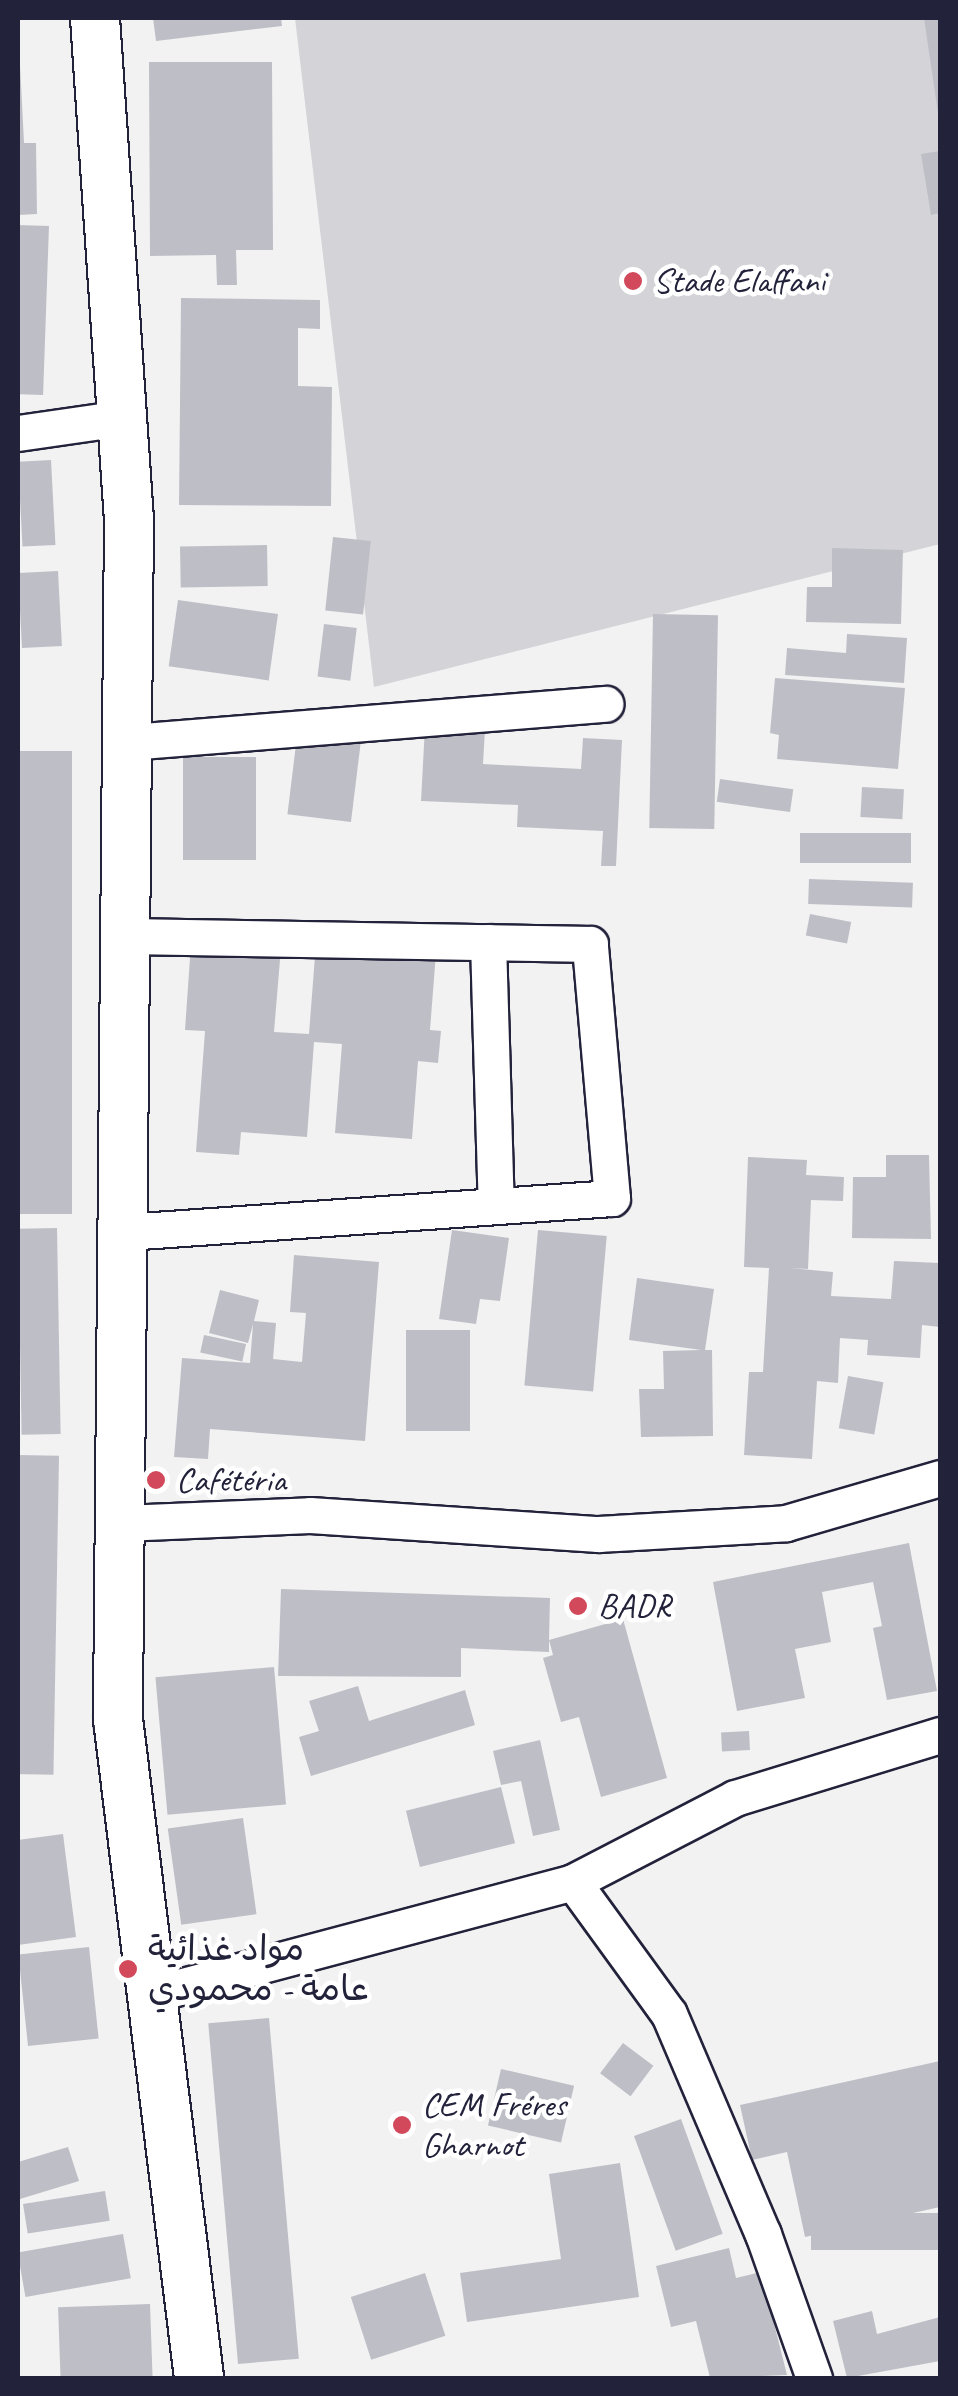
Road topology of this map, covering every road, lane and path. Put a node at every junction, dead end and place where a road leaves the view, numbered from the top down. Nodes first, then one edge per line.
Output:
1 (95, 18) edge
2 (122, 418) junction
3 (18, 432) edge
4 (605, 704) dead end
5 (130, 742) junction
6 (130, 936) junction
7 (488, 942) junction
8 (496, 1206) junction
9 (126, 1232) junction
10 (940, 1478) edge
11 (122, 1523) junction
12 (940, 1735) edge
13 (574, 1882) junction
14 (153, 1994) junction
15 (198, 2378) edge
16 (814, 2378) edge

1 - 2 main road
2 - 3 street
2 - 5 main road
4 - 5 street
5 - 6 main road
6 - 7 street
6 - 9 main road
7 - 8 street
7 - 8 street
8 - 9 street
9 - 11 main road
10 - 11 street
11 - 14 main road
12 - 13 street
13 - 14 street
13 - 16 street
14 - 15 main road

